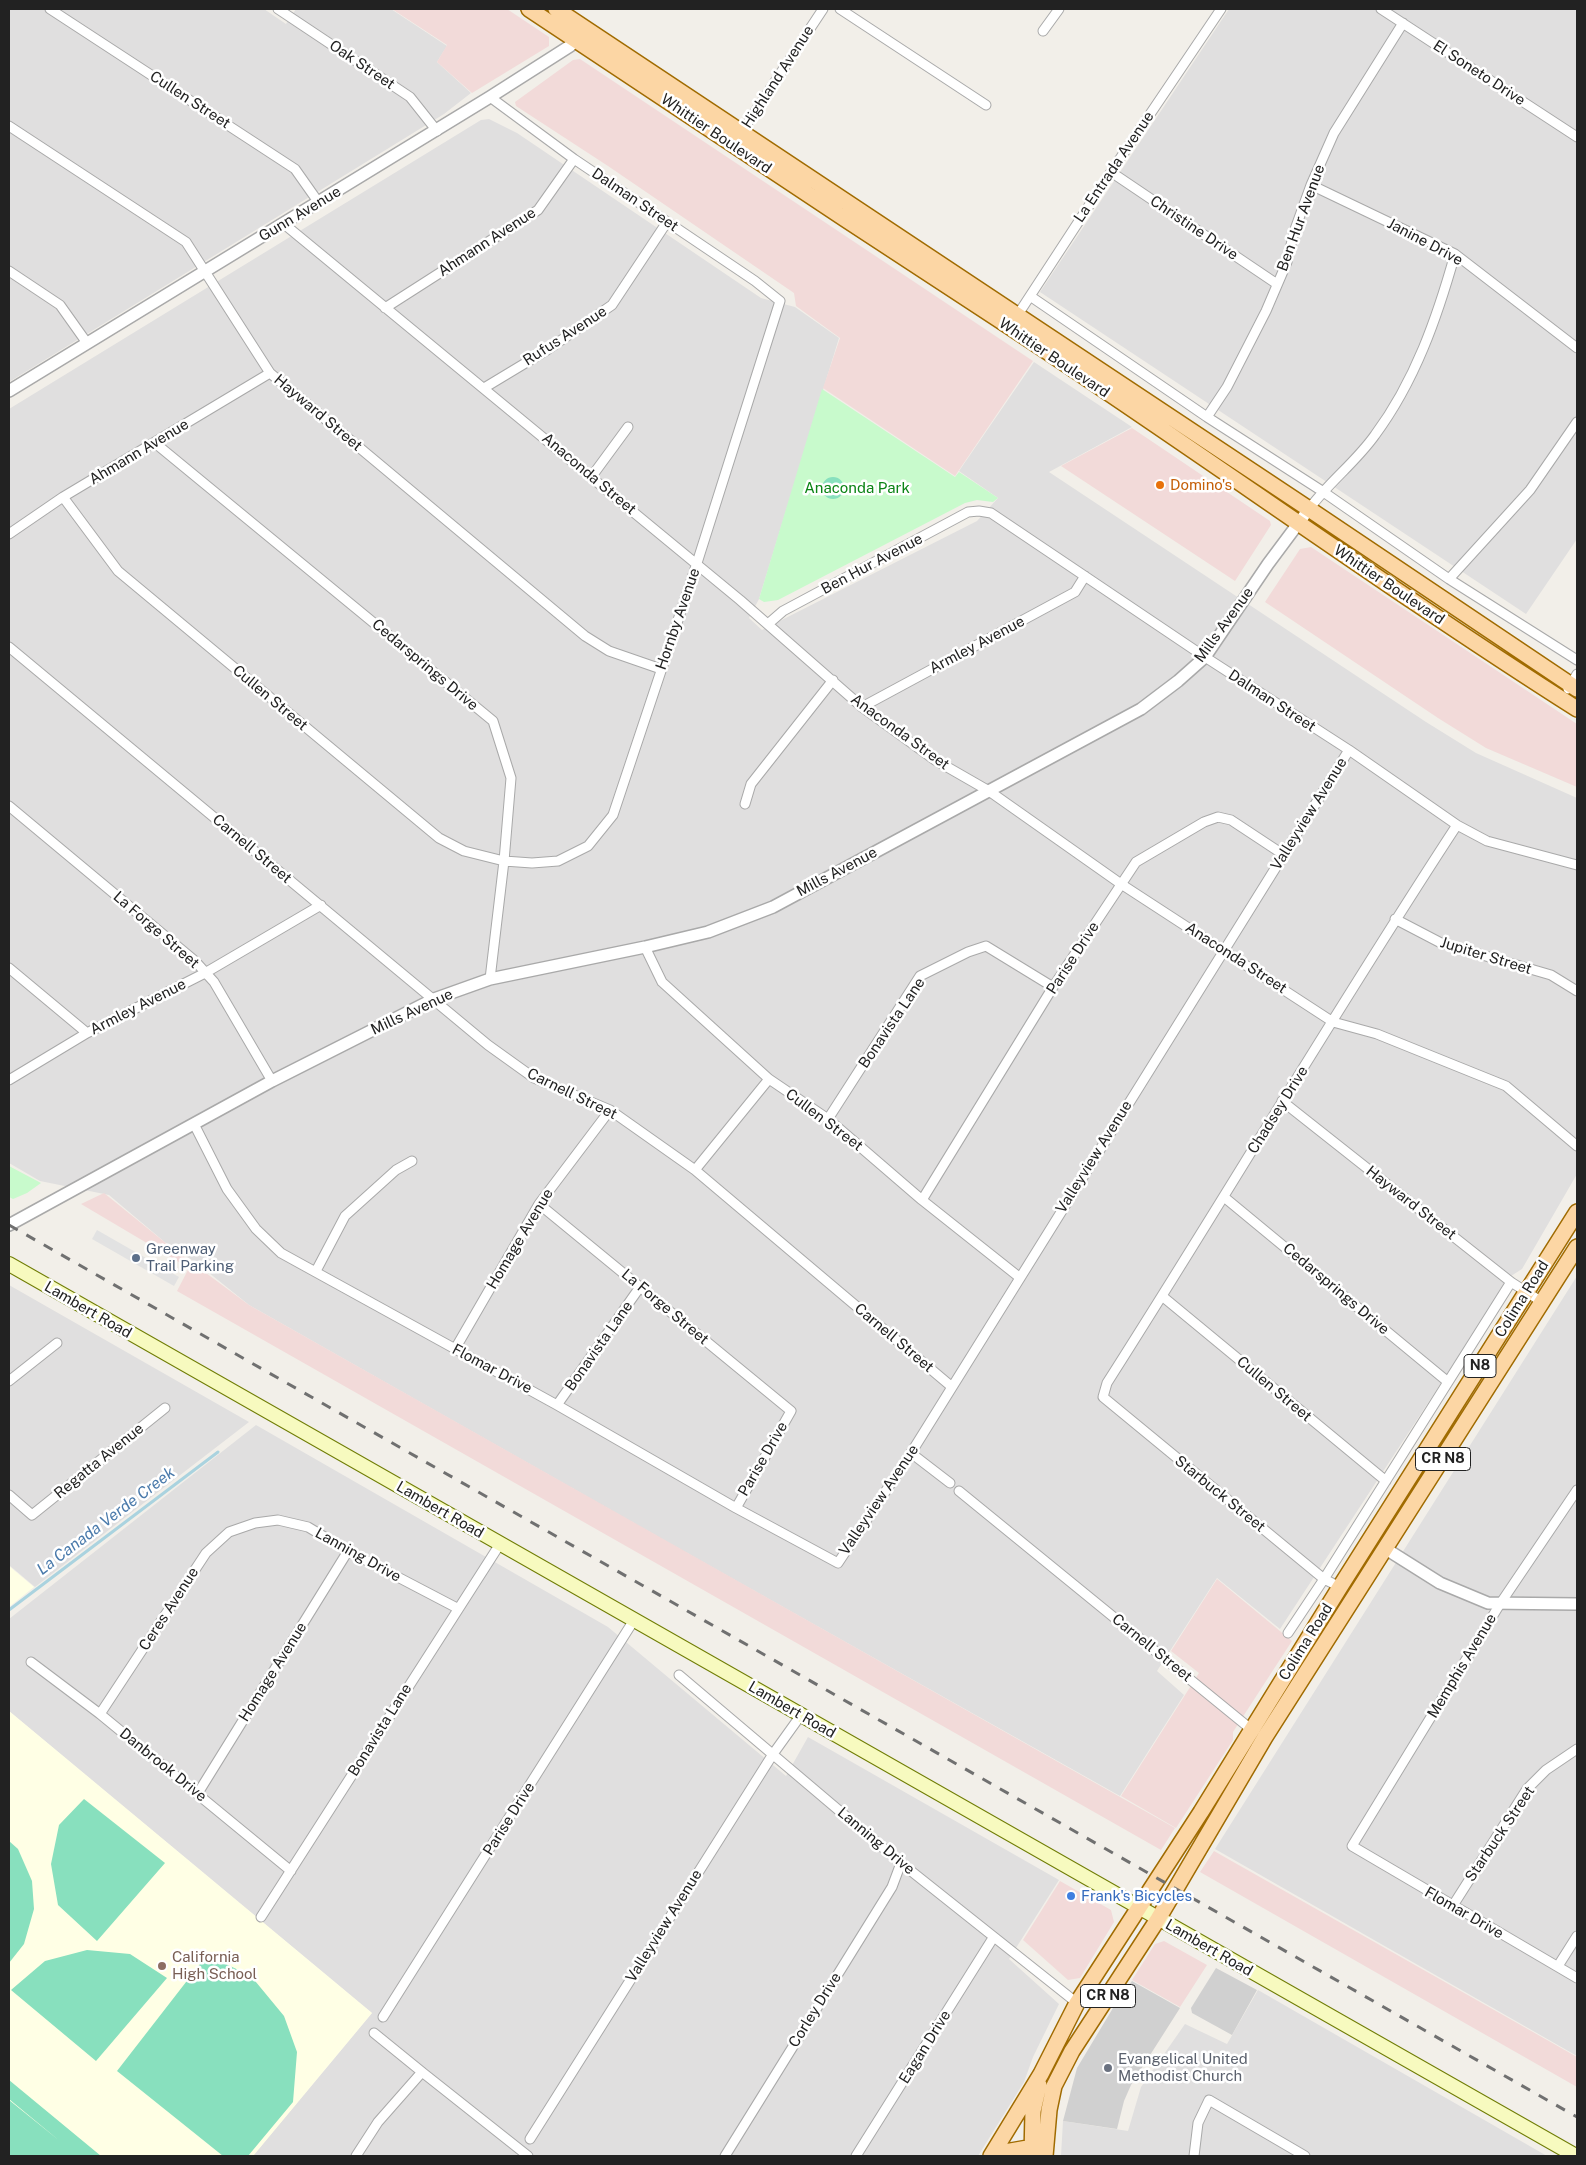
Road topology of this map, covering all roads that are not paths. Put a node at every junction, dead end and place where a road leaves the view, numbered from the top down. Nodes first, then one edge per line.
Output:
1 (50, 9) edge
2 (278, 9) edge
3 (529, 9) edge
4 (556, 9) edge
5 (823, 9) edge
6 (840, 9) edge
7 (1059, 9) edge
8 (1221, 9) edge
9 (1381, 9) edge
10 (1403, 24) junction
11 (1043, 31) dead end
12 (581, 35) junction
13 (490, 98) junction
14 (986, 105) dead end
15 (9, 126) edge
16 (437, 131) junction
17 (742, 131) junction
18 (1577, 137) edge
19 (733, 146) junction
20 (574, 159) junction
21 (1111, 172) junction
22 (1311, 185) junction
23 (320, 203) junction
24 (668, 222) junction
25 (284, 224) junction
26 (1455, 254) junction
27 (9, 271) edge
28 (204, 273) junction
29 (1277, 284) junction
30 (1030, 296) junction
31 (780, 301) joint
32 (385, 308) junction
33 (1014, 321) junction
34 (87, 343) junction
35 (1577, 348) edge
36 (270, 373) junction
37 (484, 388) junction
38 (9, 391) edge
39 (1207, 417) junction
40 (1577, 422) edge
41 (628, 427) dead end
42 (155, 443) junction
43 (592, 476) junction
44 (1322, 491) junction
45 (63, 497) junction
46 (1309, 509) junction
47 (979, 511) joint
48 (1298, 523) junction
49 (9, 534) edge
50 (696, 563) junction
51 (1085, 576) junction
52 (1449, 579) junction
53 (768, 624) junction
54 (9, 647) edge
55 (1204, 657) junction
56 (1577, 660) edge
57 (661, 668) junction
58 (833, 680) junction
59 (1575, 683) edge
60 (1562, 700) junction
61 (862, 707) junction
62 (1577, 709) edge
63 (1349, 750) junction
64 (989, 791) junction
65 (745, 804) dead end
66 (9, 806) edge
67 (1457, 825) junction
68 (1284, 855) junction
69 (504, 860) junction
70 (1577, 865) edge
71 (1121, 884) junction
72 (321, 905) junction
73 (1395, 919) junction
74 (645, 947) junction
75 (1225, 950) junction
76 (9, 968) edge
77 (205, 973) junction
78 (490, 979) junction
79 (1054, 987) junction
80 (1577, 991) edge
81 (434, 998) junction
82 (1333, 1022) junction
83 (86, 1033) junction
84 (769, 1079) junction
85 (9, 1080) edge
86 (272, 1081) junction
87 (1282, 1101) junction
88 (610, 1110) junction
89 (828, 1119) junction
90 (194, 1124) junction
91 (1577, 1146) edge
92 (412, 1161) dead end
93 (695, 1170) junction
94 (1224, 1197) junction
95 (922, 1200) junction
96 (539, 1204) junction
97 (1577, 1212) edge
98 (9, 1225) edge
99 (1577, 1247) edge
100 (9, 1264) edge
101 (316, 1271) junction
102 (1019, 1277) junction
103 (1511, 1282) junction
104 (640, 1287) junction
105 (1526, 1293) junction
106 (1162, 1296) junction
107 (1542, 1302) junction
108 (57, 1343) dead end
109 (455, 1349) junction
110 (9, 1381) edge
111 (1448, 1382) junction
112 (952, 1387) junction
113 (1103, 1397) joint
114 (558, 1404) junction
115 (165, 1408) dead end
116 (791, 1411) joint
117 (1434, 1440) joint
118 (911, 1453) junction
119 (1386, 1481) junction
120 (950, 1483) dead end
121 (959, 1491) dead end
122 (1577, 1491) edge
123 (9, 1494) edge
124 (736, 1508) junction
125 (254, 1523) joint
126 (1372, 1539) junction
127 (500, 1544) junction
128 (1386, 1549) junction
129 (348, 1551) junction
130 (838, 1563) joint
131 (1324, 1579) junction
132 (1340, 1587) junction
133 (1355, 1596) junction
134 (1500, 1604) junction
135 (1577, 1604) edge
136 (457, 1608) junction
137 (634, 1620) junction
138 (1288, 1632) dead end
139 (31, 1662) dead end
140 (679, 1675) dead end
141 (100, 1714) junction
142 (801, 1715) junction
143 (1252, 1730) junction
144 (1265, 1737) junction
145 (1577, 1749) edge
146 (773, 1754) junction
147 (198, 1793) junction
148 (1352, 1846) joint
149 (901, 1862) junction
150 (291, 1872) junction
151 (1452, 1906) junction
152 (1138, 1907) junction
153 (260, 1917) dead end
154 (1158, 1919) junction
155 (1577, 1936) edge
156 (994, 1938) junction
157 (1558, 1966) junction
158 (1577, 1978) edge
159 (1077, 2003) junction
160 (383, 2017) dead end
161 (374, 2032) dead end
162 (422, 2072) junction
163 (1041, 2074) junction
164 (530, 2139) dead end
165 (1038, 2151) edge
166 (356, 2156) edge
167 (528, 2156) edge
168 (725, 2156) edge
169 (856, 2156) edge
170 (991, 2156) edge
171 (1001, 2156) edge
172 (1194, 2156) edge
173 (1304, 2156) edge
174 (1576, 2156) edge

1 - 23 street, Cullen Street
2 - 16 street, Oak Street
3 - 12 main road, Whittier Boulevard
4 - 12 main road, Whittier Boulevard
5 - 17 street, Highland Avenue
6 - 14 street
7 - 11 street
8 - 21 street, La Entrada Avenue
9 - 10 street, El Soneto Drive
10 - 18 street, El Soneto Drive
10 - 22 street, Ben Hur Avenue
12 - 13 street, Gunn Avenue
12 - 17 main road, Whittier Boulevard
12 - 19 main road, Whittier Boulevard
13 - 16 street, Gunn Avenue
13 - 20 street, Dalman Street
15 - 28 street, Hayward Street
16 - 23 street, Gunn Avenue
17 - 19 street, Highland Avenue
17 - 33 main road, Whittier Boulevard
19 - 33 main road, Whittier Boulevard
20 - 24 street, Dalman Street
20 - 32 street, Ahmann Avenue
21 - 29 street, Christine Drive
21 - 30 street, La Entrada Avenue
22 - 26 street, Janine Drive
22 - 29 street, Ben Hur Avenue
23 - 25 street, Gunn Avenue
24 - 31 street, Dalman Street
24 - 37 street, Rufus Avenue
25 - 28 street, Gunn Avenue
25 - 32 street, Anaconda Street
26 - 35 street, Janine Drive
26 - 44 street, Mills Avenue
27 - 34 street
28 - 34 street, Gunn Avenue
28 - 36 street, Hayward Street
29 - 39 street, Ben Hur Avenue
30 - 33 street, La Entrada Avenue
30 - 39 street
31 - 50 street, Hornby Avenue
32 - 37 street, Anaconda Street
33 - 46 main road, Whittier Boulevard
33 - 48 main road, Whittier Boulevard
34 - 38 street, Gunn Avenue
36 - 42 street, Ahmann Avenue
36 - 57 street, Hayward Street
37 - 43 street, Anaconda Street
39 - 44 street
40 - 52 street
41 - 43 street
42 - 45 street, Ahmann Avenue
42 - 69 street, Cedarsprings Drive
43 - 50 street, Anaconda Street
44 - 46 street, Mills Avenue
44 - 52 street
45 - 49 street, Ahmann Avenue
45 - 69 street, Cullen Street
46 - 48 street, Mills Avenue
46 - 59 main road, Whittier Boulevard
47 - 51 street, Dalman Street
47 - 53 street, Ben Hur Avenue
48 - 55 street, Mills Avenue
48 - 60 main road, Whittier Boulevard
50 - 53 street, Anaconda Street
50 - 57 street, Hornby Avenue
51 - 55 street, Dalman Street
51 - 61 street, Armley Avenue
52 - 56 street
53 - 58 street, Anaconda Street
54 - 72 street, Carnell Street
55 - 63 street, Dalman Street
55 - 64 street, Mills Avenue
57 - 69 street, Hornby Avenue
58 - 61 street, Anaconda Street
58 - 65 street
59 - 60 street
60 - 62 main road, Whittier Boulevard
61 - 64 street, Anaconda Street
63 - 67 street, Dalman Street
63 - 68 street, Valleyview Avenue
64 - 71 street, Anaconda Street
64 - 74 street, Mills Avenue
66 - 77 street, La Forge Street
67 - 70 street, Dalman Street
67 - 73 street, Chadsey Drive
68 - 71 street, Parise Drive
68 - 75 street, Valleyview Avenue
69 - 78 street, Cedarsprings Drive
71 - 75 street, Anaconda Street
71 - 79 street, Parise Drive
72 - 77 street, Armley Avenue
72 - 81 street, Carnell Street
73 - 80 street, Jupiter Street
73 - 82 street, Chadsey Drive
74 - 78 street, Mills Avenue
74 - 84 street, Cullen Street
75 - 82 street, Anaconda Street
75 - 102 street, Valleyview Avenue
76 - 83 street
77 - 83 street, Armley Avenue
77 - 86 street, La Forge Street
78 - 81 street, Mills Avenue
79 - 89 street, Bonavista Lane
79 - 95 street, Parise Drive
81 - 86 street, Mills Avenue
81 - 88 street, Carnell Street
82 - 87 street, Chadsey Drive
82 - 91 street, Anaconda Street
83 - 85 street, Armley Avenue
84 - 89 street, Cullen Street
84 - 93 street
86 - 90 street, Mills Avenue
87 - 94 street, Chadsey Drive
87 - 103 street, Hayward Street
88 - 93 street, Carnell Street
88 - 96 street, Homage Avenue
89 - 95 street, Cullen Street
90 - 98 street, Mills Avenue
90 - 101 street, Flomar Drive
92 - 101 street
93 - 112 street, Carnell Street
94 - 106 street, Chadsey Drive
94 - 111 street, Cedarsprings Drive
95 - 102 street, Cullen Street
96 - 104 street, La Forge Street
96 - 109 street, Homage Avenue
97 - 105 main road, Colima Road
99 - 107 main road, Colima Road / CR N8
100 - 127 main road, Lambert Road
101 - 109 street, Flomar Drive
102 - 112 street, Valleyview Avenue
103 - 105 street, Hayward Street
103 - 111 street
104 - 114 street, Bonavista Lane
104 - 116 street, La Forge Street
105 - 107 street, Hayward Street
105 - 117 main road, Colima Road / N8
106 - 113 street, Chadsey Drive
106 - 119 street, Cullen Street
107 - 128 main road, Colima Road / CR N8
108 - 110 street
109 - 114 street, Flomar Drive
111 - 119 street
112 - 118 street, Valleyview Avenue
113 - 131 street, Starbuck Street
114 - 124 street, Flomar Drive
115 - 123 street, Regatta Avenue
116 - 124 street, Parise Drive
117 - 126 main road, Colima Road / CR N8
118 - 120 street
118 - 130 street, Valleyview Avenue
119 - 131 street
121 - 143 street, Carnell Street
122 - 134 street, Memphis Avenue
124 - 130 street, Flomar Drive
125 - 129 street, Lanning Drive
125 - 141 street, Ceres Avenue
126 - 128 street
126 - 132 main road, Colima Road / CR N8
127 - 136 street, Bonavista Lane
127 - 137 main road, Lambert Road
128 - 133 main road, Colima Road / CR N8
128 - 134 street
129 - 136 street, Lanning Drive
129 - 147 street, Homage Avenue
131 - 132 street, Starbuck Street
131 - 138 street
132 - 133 main road
132 - 143 main road, Colima Road
133 - 144 main road, Colima Road / CR N8
134 - 135 street
134 - 148 street, Memphis Avenue
136 - 150 street, Bonavista Lane
137 - 142 main road, Lambert Road
137 - 160 street, Parise Drive
139 - 141 street, Danbrook Drive
140 - 146 street, Lanning Drive
141 - 147 street, Danbrook Drive
142 - 146 street, Valleyview Avenue
142 - 152 main road, Lambert Road
143 - 144 main road
143 - 152 main road, Colima Road / CR N8
144 - 154 main road, Colima Road / CR N8
145 - 151 street, Starbuck Street
146 - 149 street, Lanning Drive
146 - 164 street, Valleyview Avenue
147 - 150 street, Danbrook Drive
148 - 151 street, Flomar Drive
149 - 156 street, Lanning Drive
149 - 168 street, Corley Drive
150 - 153 street, Bonavista Lane
151 - 157 street, Flomar Drive
152 - 154 main road, Lambert Road
152 - 159 main road, Colima Road / CR N8
154 - 165 main road, Colima Road / CR N8
154 - 174 main road, Lambert Road
155 - 157 street
156 - 159 street, Lanning Drive
156 - 169 street, Eagan Drive
157 - 158 street, Flomar Drive
159 - 163 main road, Colima Road / CR N8
161 - 162 street
162 - 166 street
162 - 167 street
163 - 165 main road, CR N8
163 - 170 main road
165 - 171 main road
172 - 173 street

